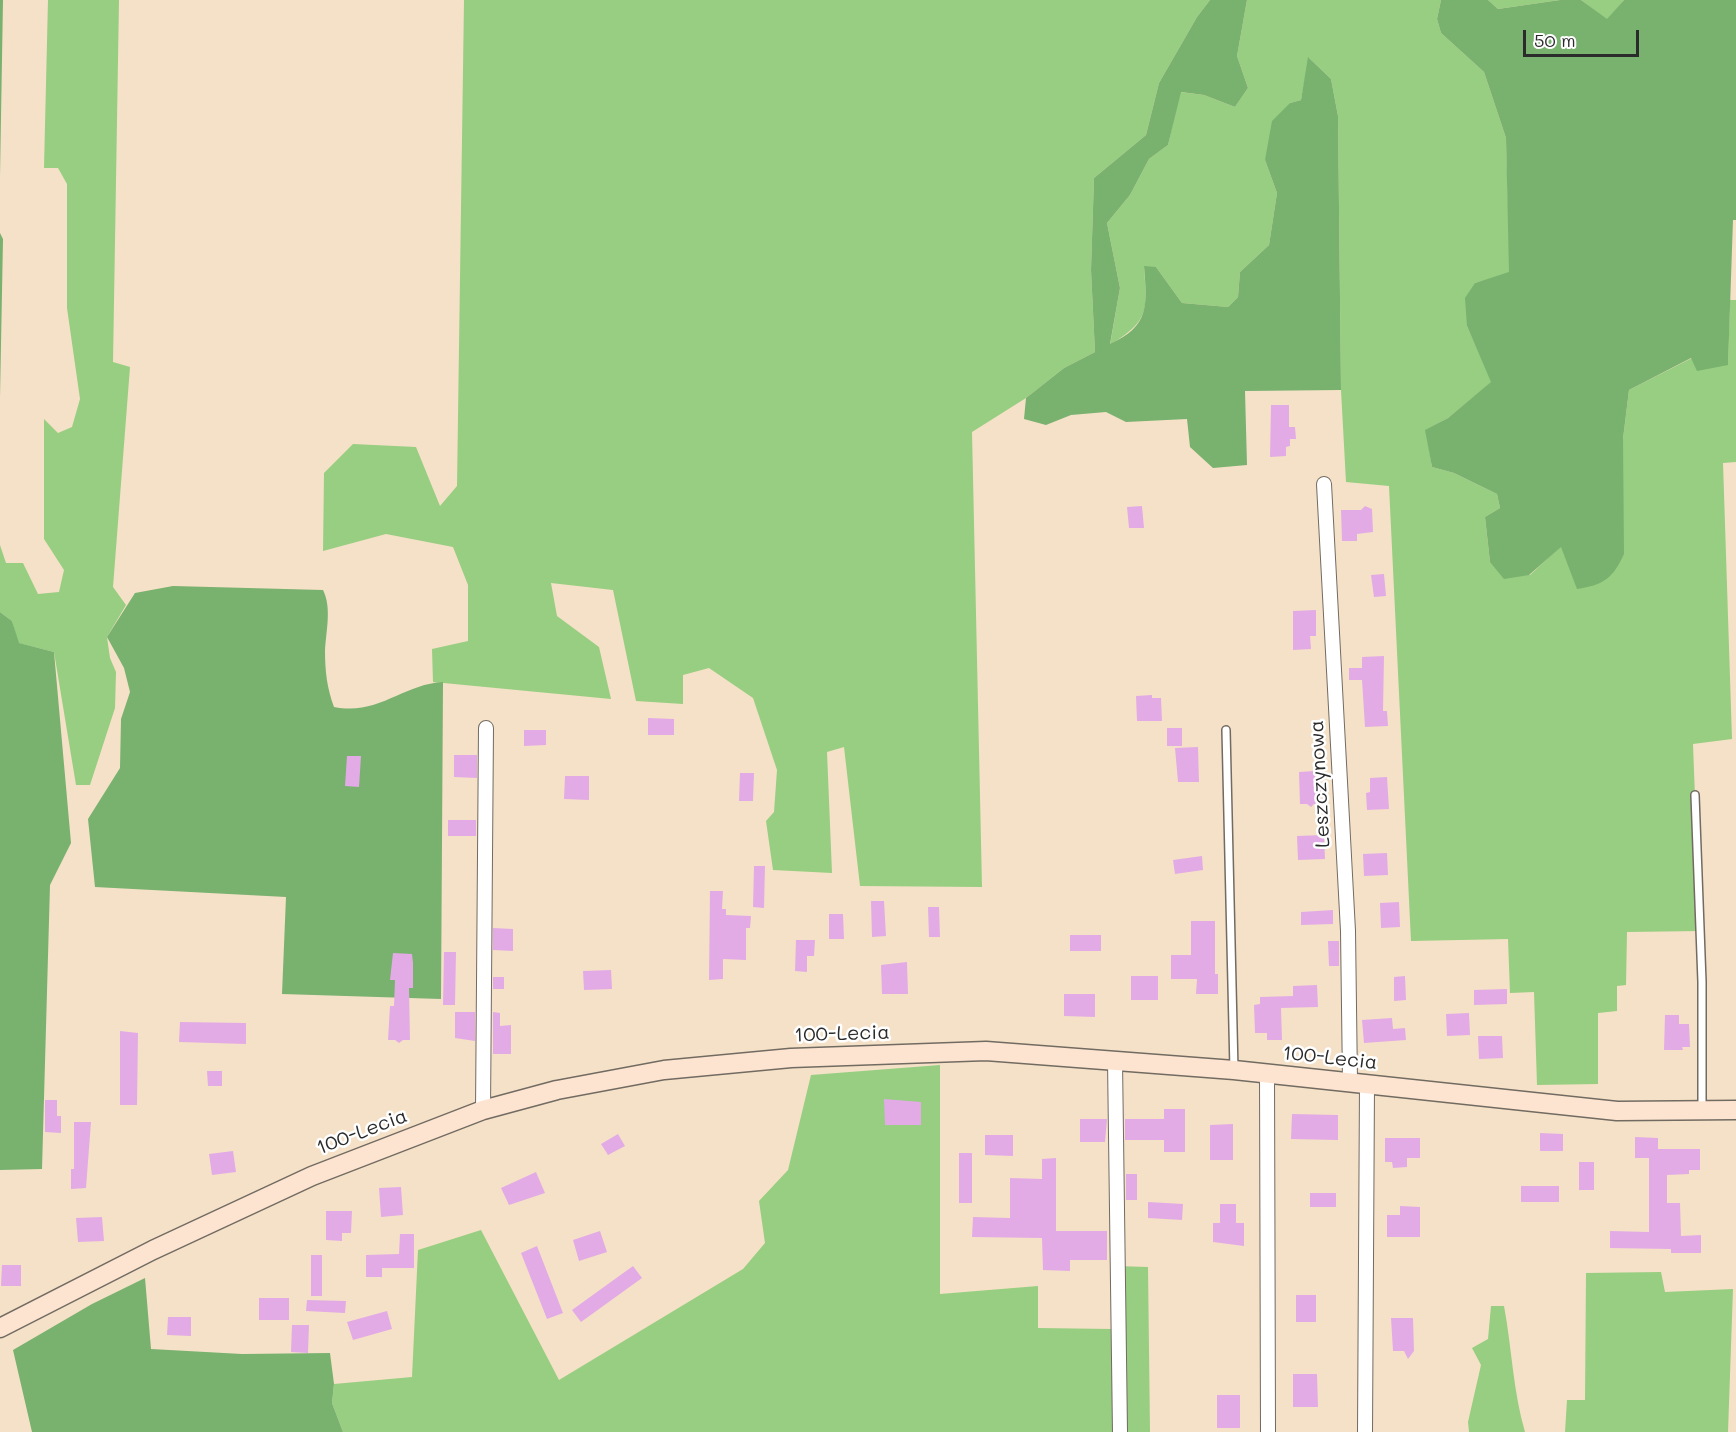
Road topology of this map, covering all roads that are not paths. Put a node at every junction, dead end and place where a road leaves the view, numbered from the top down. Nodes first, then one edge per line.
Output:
1 (1324, 484) dead end
2 (486, 728) dead end
3 (1226, 730) dead end
4 (1695, 795) dead end
5 (1115, 1061) junction
6 (1234, 1070) junction
7 (1267, 1073) junction
8 (1358, 1083) junction
9 (483, 1110) junction
10 (1736, 1110) edge
11 (1702, 1111) junction
12 (0, 1328) edge
13 (1120, 1432) edge
14 (1268, 1432) edge
15 (1365, 1432) edge

1 - 8 street, Leszczynowa
2 - 9 street
3 - 6 lane
4 - 11 lane
5 - 6 street, 100-Lecia
5 - 9 street, 100-Lecia
5 - 13 street
6 - 7 street, 100-Lecia
7 - 8 street, 100-Lecia
7 - 14 street
8 - 11 street, 100-Lecia
8 - 15 street, Leszczynowa
9 - 12 street, 100-Lecia
10 - 11 street, 100-Lecia

